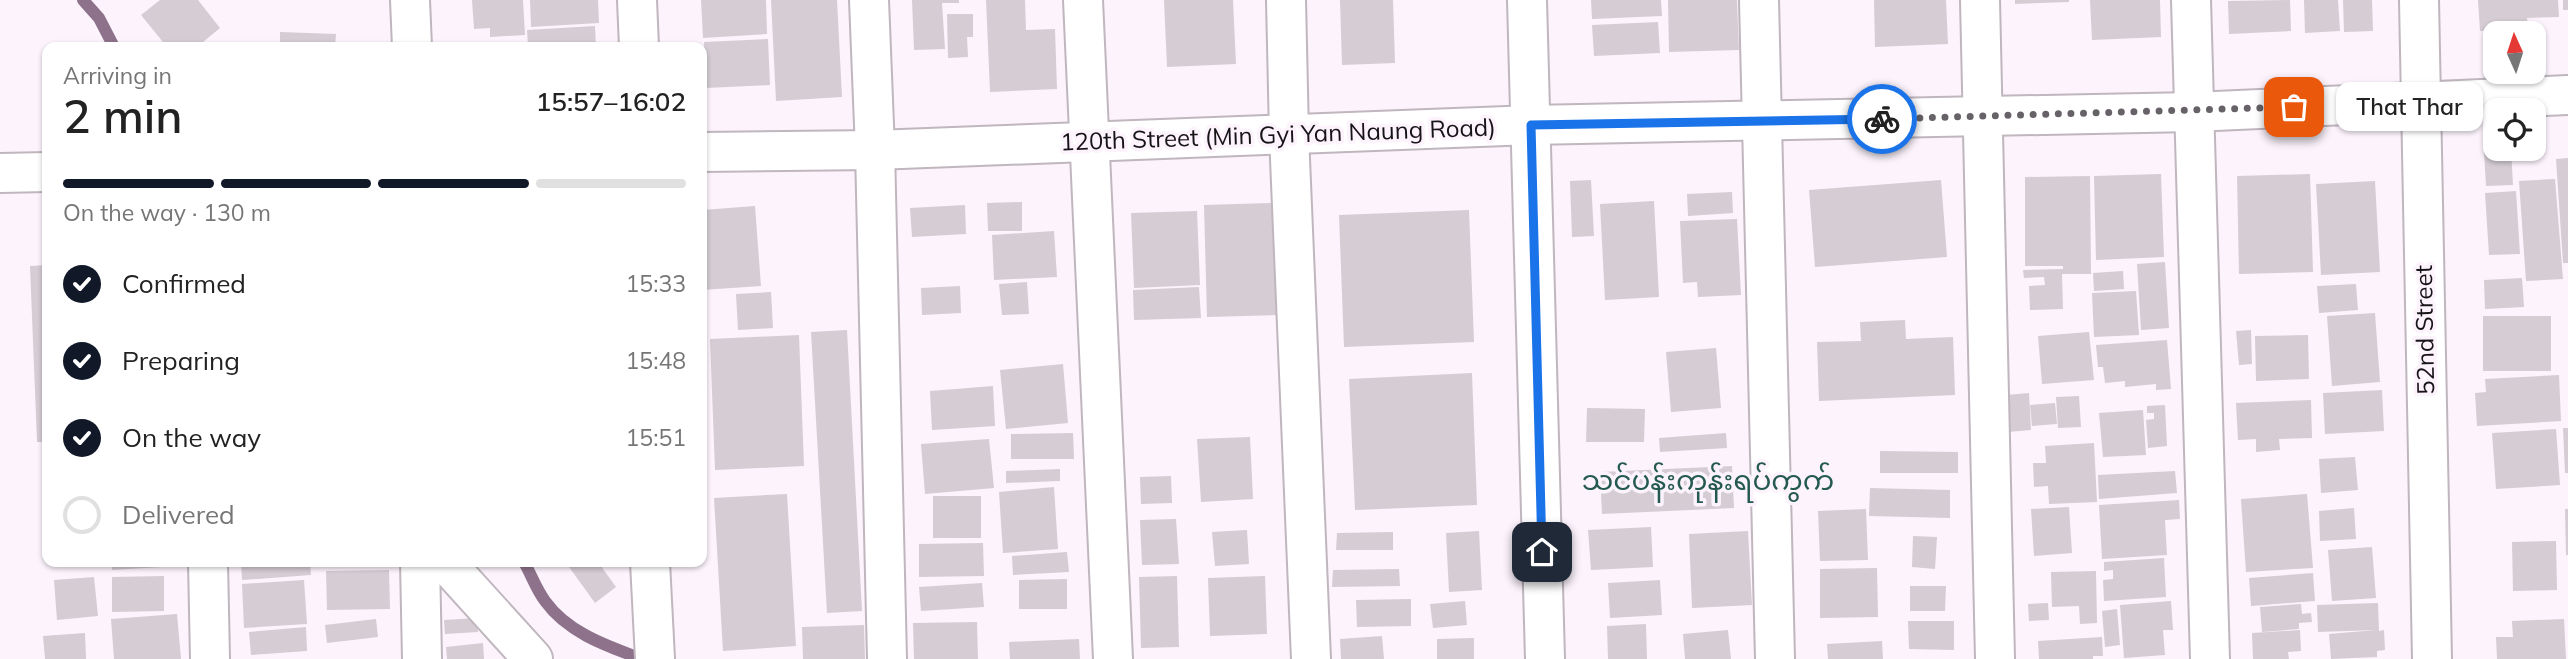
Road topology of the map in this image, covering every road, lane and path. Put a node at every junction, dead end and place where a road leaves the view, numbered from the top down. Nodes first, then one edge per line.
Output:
1 (410, 0) edge
2 (637, 0) edge
3 (869, 0) edge
4 (1083, 0) edge
5 (1286, 0) edge
6 (1527, 0) edge
7 (1759, 0) edge
8 (1980, 0) edge
9 (2191, 0) edge
10 (2419, 0) edge
11 (412, 42) edge
12 (639, 42) edge
13 (2568, 95) edge
14 (2421, 101) junction
15 (2193, 112) junction
16 (1983, 116) junction
17 (1762, 122) junction
18 (1531, 125) junction
19 (1289, 135) junction
20 (1088, 142) junction
21 (875, 150) junction
22 (707, 152) edge
23 (42, 172) edge
24 (0, 173) edge
25 (208, 567) edge
26 (420, 567) edge
27 (450, 567) edge
28 (650, 567) edge
29 (210, 659) edge
30 (422, 659) edge
31 (533, 659) edge
32 (655, 659) edge
33 (887, 659) edge
34 (1113, 659) edge
35 (1311, 659) edge
36 (1545, 659) edge
37 (1775, 659) edge
38 (1995, 659) edge
39 (2210, 659) edge
40 (2432, 659) edge

1 - 11 street
2 - 12 street
3 - 21 street
4 - 20 street
5 - 19 street
6 - 18 street
7 - 17 street
8 - 16 street
9 - 15 street
10 - 14 street, 52nd Street
13 - 14 street, 120th Street (Min Gyi Yan Naung Road)
14 - 15 street, 120th Street (Min Gyi Yan Naung Road)
14 - 40 street, 52nd Street
15 - 16 street, 120th Street (Min Gyi Yan Naung Road)
15 - 39 street
16 - 17 street, 120th Street (Min Gyi Yan Naung Road)
16 - 38 street
17 - 18 street, 120th Street (Min Gyi Yan Naung Road)
17 - 37 street
18 - 19 street, 120th Street (Min Gyi Yan Naung Road)
18 - 36 street
19 - 20 street, 120th Street (Min Gyi Yan Naung Road)
19 - 35 street
20 - 21 street, 120th Street (Min Gyi Yan Naung Road)
20 - 34 street
21 - 22 street, 120th Street (Min Gyi Yan Naung Road)
21 - 33 street
23 - 24 street
25 - 29 street
26 - 30 street
27 - 31 street
28 - 32 street

